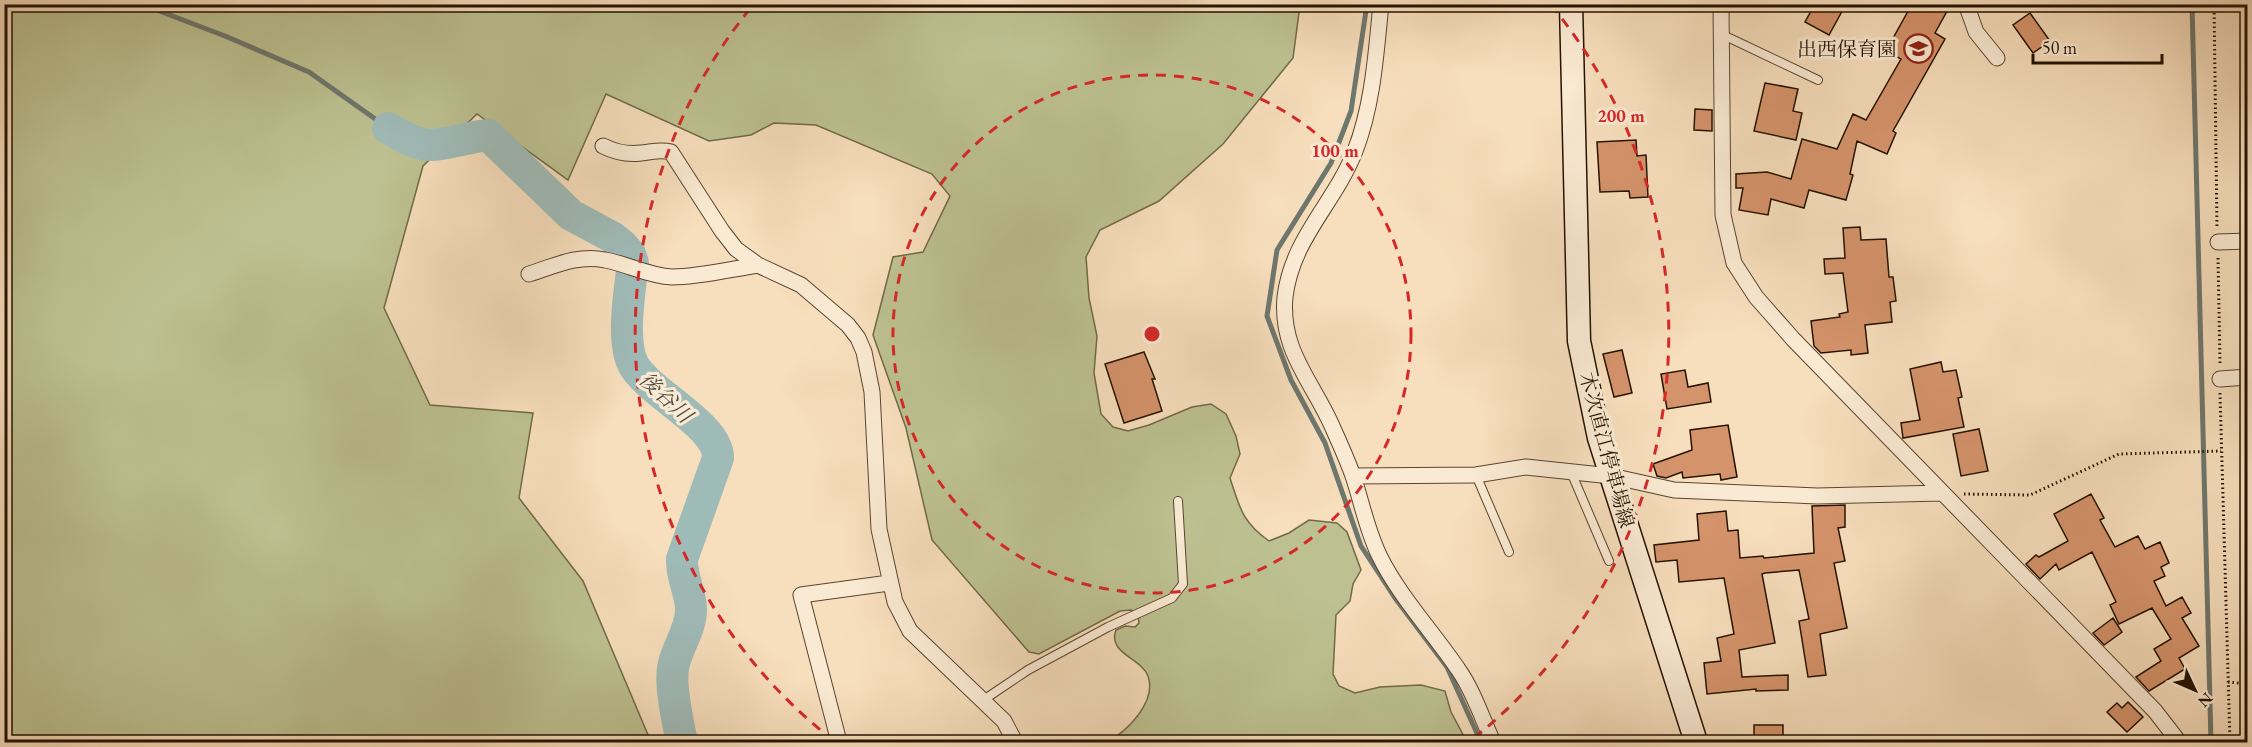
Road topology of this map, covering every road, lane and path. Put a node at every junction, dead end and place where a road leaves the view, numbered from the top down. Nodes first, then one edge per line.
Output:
1 (1381, 4) edge
2 (1571, 4) edge
3 (1720, 4) edge
4 (1966, 4) edge
5 (1721, 34) junction
6 (1997, 58) dead end
7 (1818, 80) dead end
8 (603, 146) dead end
9 (2247, 241) edge
10 (2218, 242) dead end
11 (758, 265) junction
12 (529, 274) dead end
13 (2247, 377) edge
14 (2220, 379) dead end
15 (2220, 451) dead end
16 (1571, 472) junction
17 (1476, 475) junction
18 (1353, 476) junction
19 (1611, 476) junction
20 (1942, 493) junction
21 (1178, 501) dead end
22 (1509, 552) dead end
23 (1609, 561) dead end
24 (889, 583) junction
25 (2228, 682) dead end
26 (2247, 684) edge
27 (982, 701) junction
28 (839, 742) edge
29 (1015, 742) edge
30 (1492, 742) edge
31 (1696, 742) edge
32 (2179, 742) edge

1 - 18 street
2 - 19 main road, 木次直江停車場線
3 - 5 street
4 - 6 street
5 - 7 lane
5 - 20 street
8 - 11 street
9 - 10 street
11 - 12 street
11 - 24 street
13 - 14 street
15 - 20 path
16 - 17 street
16 - 19 street
16 - 23 lane
17 - 18 street
17 - 22 lane
18 - 30 street
19 - 20 street
19 - 31 main road, 木次直江停車場線
20 - 32 street
21 - 27 lane
24 - 27 street
24 - 28 street
25 - 26 path
27 - 29 street

